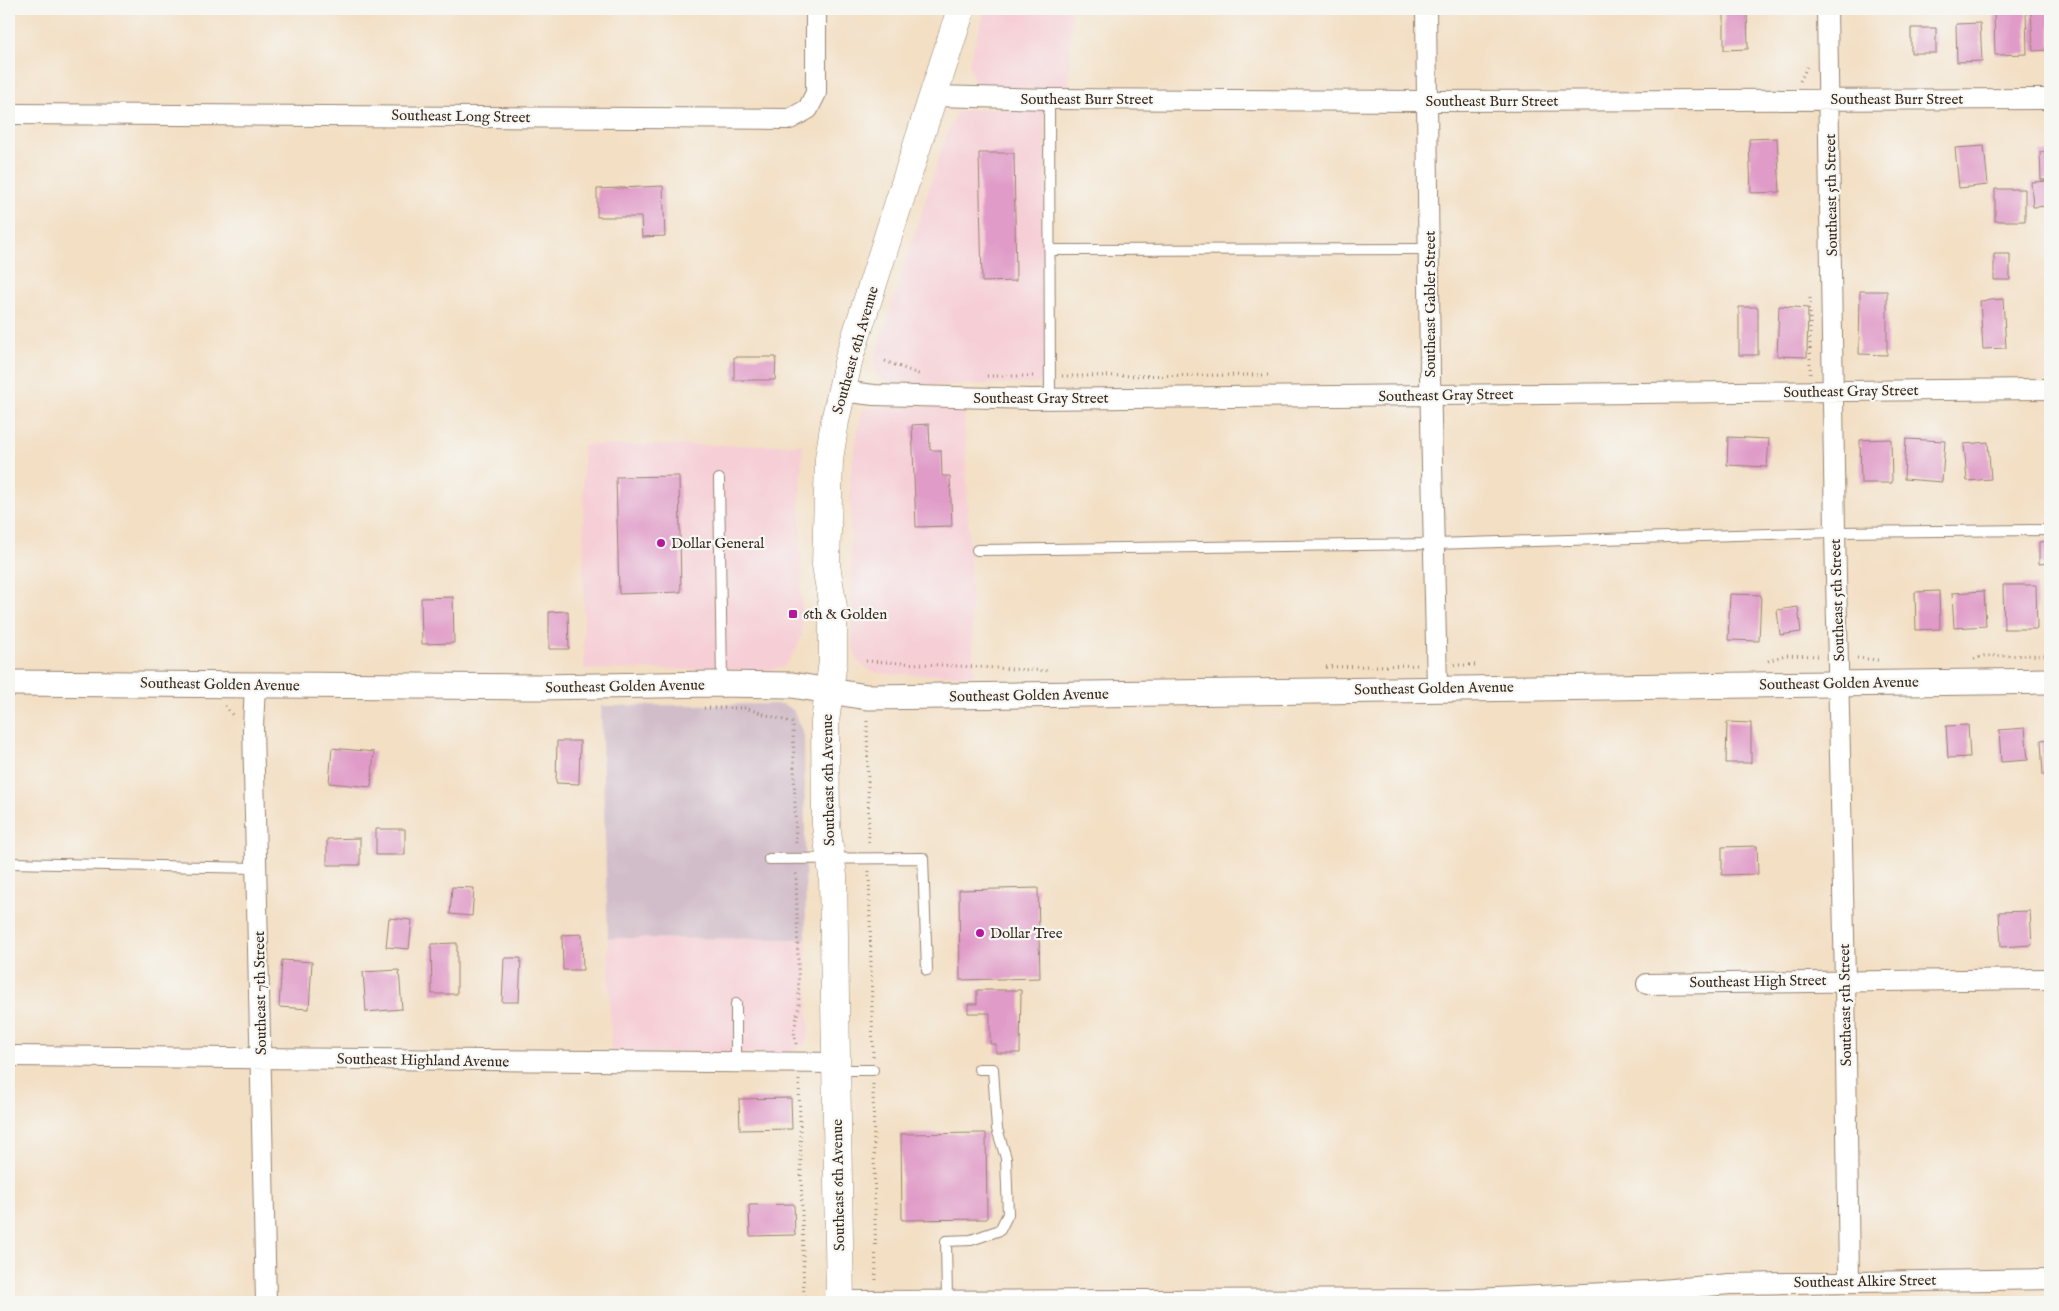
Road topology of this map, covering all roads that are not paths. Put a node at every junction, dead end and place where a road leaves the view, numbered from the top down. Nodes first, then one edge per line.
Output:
1 (816, 9) edge
2 (961, 9) edge
3 (1426, 9) edge
4 (1827, 9) edge
5 (934, 96) junction
6 (1829, 99) junction
7 (2050, 99) edge
8 (1049, 100) junction
9 (1428, 101) junction
10 (9, 114) edge
11 (1430, 249) junction
12 (1050, 250) junction
13 (2050, 389) edge
14 (842, 391) junction
15 (1834, 391) junction
16 (1430, 396) junction
17 (1050, 399) junction
18 (719, 479) dead end
19 (2050, 530) edge
20 (1835, 532) junction
21 (1434, 544) junction
22 (977, 550) dead end
23 (1436, 676) junction
24 (2050, 681) edge
25 (9, 683) edge
26 (1839, 683) junction
27 (722, 684) junction
28 (255, 685) junction
29 (828, 691) junction
30 (830, 858) junction
31 (769, 859) dead end
32 (9, 863) edge
33 (257, 868) junction
34 (927, 970) dead end
35 (2050, 979) edge
36 (1845, 980) junction
37 (1647, 984) dead end
38 (736, 1004) dead end
39 (9, 1056) edge
40 (262, 1058) junction
41 (736, 1063) junction
42 (837, 1066) junction
43 (979, 1069) dead end
44 (873, 1070) road end
45 (2050, 1279) edge
46 (1849, 1281) junction
47 (947, 1300) junction
48 (840, 1301) edge
49 (1331, 1301) edge
50 (266, 1302) edge

1 - 10 street, Southeast Long Street
2 - 5 main road, Southeast 6th Avenue
3 - 9 street, Southeast Gabler Street
4 - 6 street, Southeast 5th Street
5 - 8 street, Southeast Burr Street
5 - 14 main road, Southeast 6th Avenue
6 - 7 street, Southeast Burr Street
6 - 9 street, Southeast Burr Street
6 - 15 street, Southeast 5th Street
8 - 9 street, Southeast Burr Street
8 - 12 lane
9 - 11 street, Southeast Gabler Street
11 - 12 lane
11 - 16 street, Southeast Gabler Street
12 - 17 lane
13 - 15 street, Southeast Gray Street
14 - 17 street, Southeast Gray Street
14 - 29 main road, Southeast 6th Avenue
15 - 16 street, Southeast Gray Street
15 - 20 street, Southeast 5th Street
16 - 17 street, Southeast Gray Street
16 - 21 street, Southeast Gabler Street
18 - 27 lane
19 - 20 lane
20 - 21 lane
20 - 26 street, Southeast 5th Street
21 - 22 lane
21 - 23 street, Southeast Gabler Street
23 - 26 street, Southeast Golden Avenue
23 - 29 street, Southeast Golden Avenue
24 - 26 street, Southeast Golden Avenue
25 - 28 street, Southeast Golden Avenue
26 - 36 street, Southeast 5th Street
27 - 28 street, Southeast Golden Avenue
27 - 29 street, Southeast Golden Avenue
28 - 33 street, Southeast 7th Street
29 - 30 main road, Southeast 6th Avenue
30 - 31 lane
30 - 34 lane
30 - 42 main road, Southeast 6th Avenue
32 - 33 lane
33 - 40 street, Southeast 7th Street
35 - 36 street, Southeast High Street
36 - 37 street, Southeast High Street
36 - 46 street, Southeast 5th Street
38 - 41 lane
39 - 40 street, Southeast Highland Avenue
40 - 41 street, Southeast Highland Avenue
40 - 50 street, Southeast 7th Street
41 - 42 street, Southeast Highland Avenue
42 - 44 lane
42 - 48 main road, Southeast 6th Avenue
43 - 47 lane
45 - 46 street, Southeast Alkire Street
46 - 49 street, Southeast Alkire Street
47 - 48 street, Southeast Alkire Street
47 - 49 street, Southeast Alkire Street

